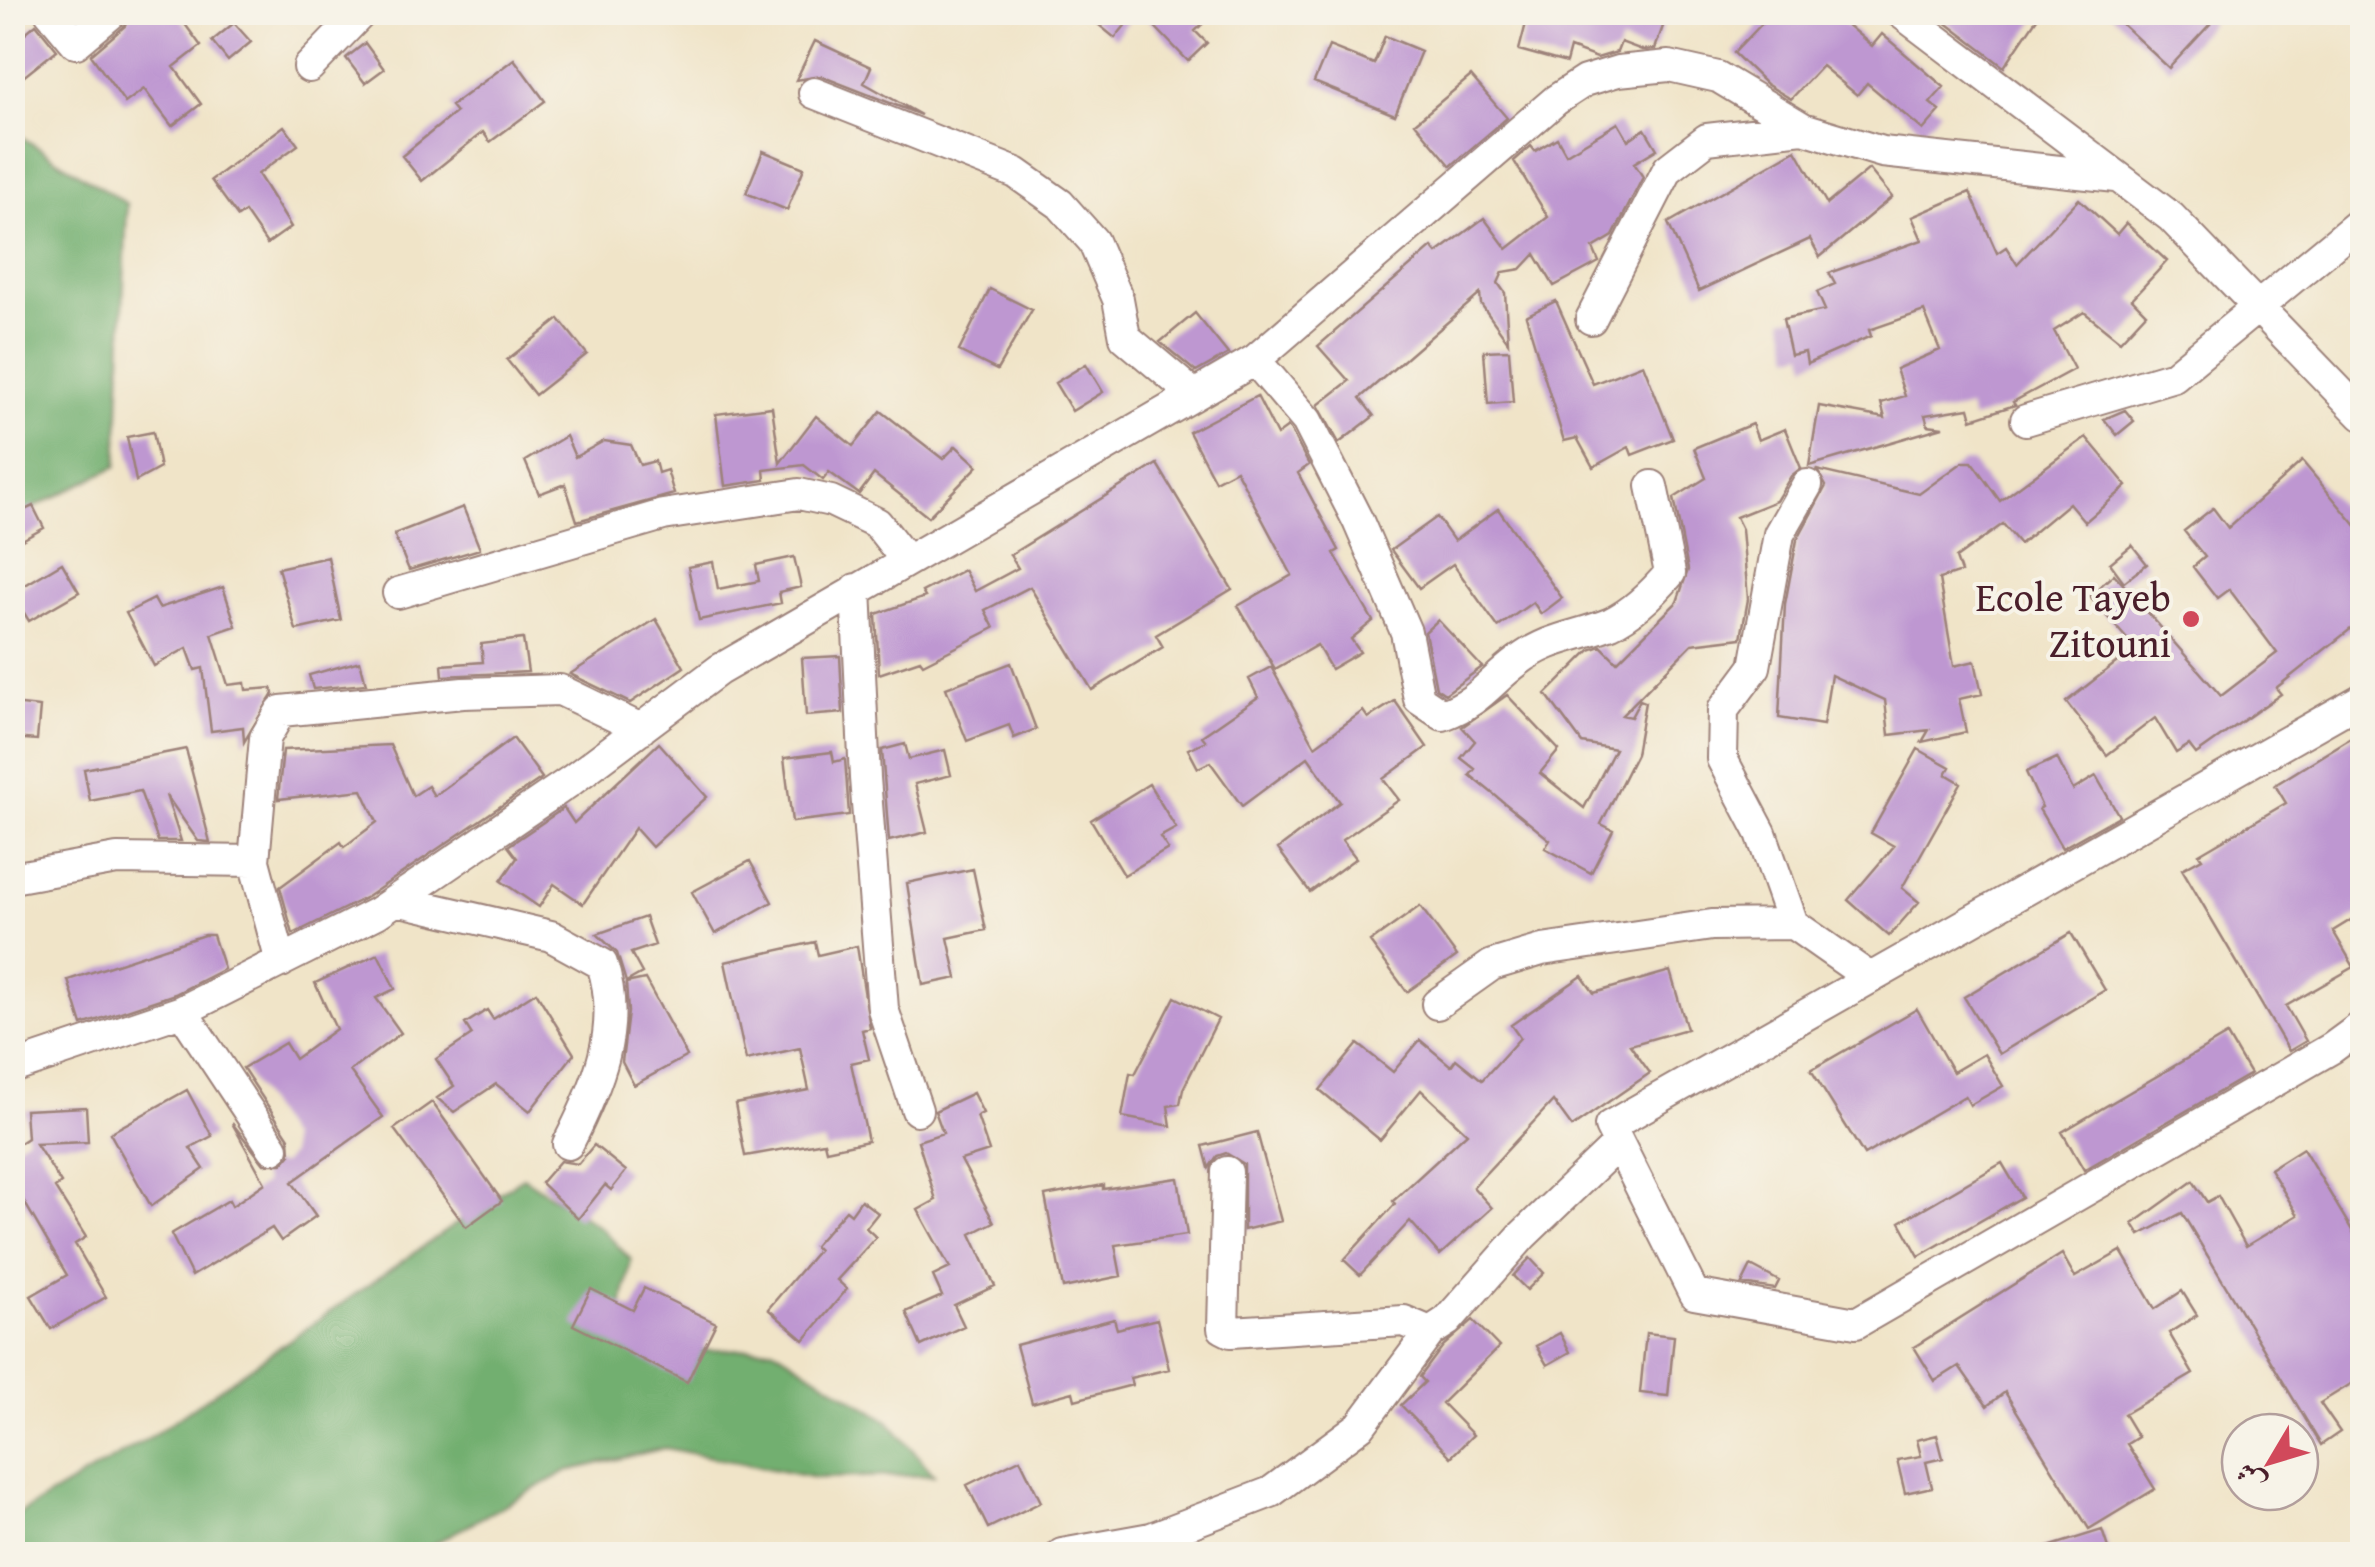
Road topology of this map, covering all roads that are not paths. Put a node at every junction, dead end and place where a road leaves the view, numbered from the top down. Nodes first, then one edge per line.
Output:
1 (50, 12) edge
2 (113, 12) edge
3 (362, 12) edge
4 (1900, 12) edge
5 (309, 67) dead end
6 (814, 93) dead end
7 (1802, 128) junction
8 (2116, 178) junction
9 (2362, 221) edge
10 (2258, 309) junction
11 (1591, 319) dead end
12 (1255, 360) junction
13 (1194, 395) junction
14 (2359, 403) edge
15 (2026, 420) dead end
16 (1652, 486) dead end
17 (1807, 486) dead end
18 (906, 560) junction
19 (856, 589) junction
20 (398, 592) dead end
21 (2362, 698) edge
22 (640, 729) junction
23 (254, 861) junction
24 (12, 878) edge
25 (396, 900) junction
26 (1793, 924) junction
27 (280, 962) junction
28 (1870, 978) junction
29 (1437, 1004) dead end
30 (182, 1011) junction
31 (2362, 1026) edge
32 (12, 1068) edge
33 (917, 1110) dead end
34 (568, 1144) dead end
35 (1618, 1144) junction
36 (274, 1148) dead end
37 (1227, 1172) dead end
38 (1430, 1332) junction
39 (1062, 1554) edge

1 - 2 street
3 - 5 street
4 - 8 street
6 - 13 street
7 - 8 street
7 - 11 street
7 - 12 street
8 - 10 street
9 - 10 street
10 - 14 street
10 - 15 street
12 - 13 street
12 - 16 street
13 - 18 street
17 - 26 street
18 - 19 street
18 - 20 street
19 - 22 street
19 - 33 street
21 - 28 street
22 - 23 street
22 - 25 street
23 - 24 street
23 - 27 street
25 - 27 street
25 - 34 street
26 - 28 street
26 - 29 street
27 - 30 street
28 - 35 street
30 - 32 street
30 - 36 street
31 - 35 street
35 - 38 street
37 - 38 street
38 - 39 street

